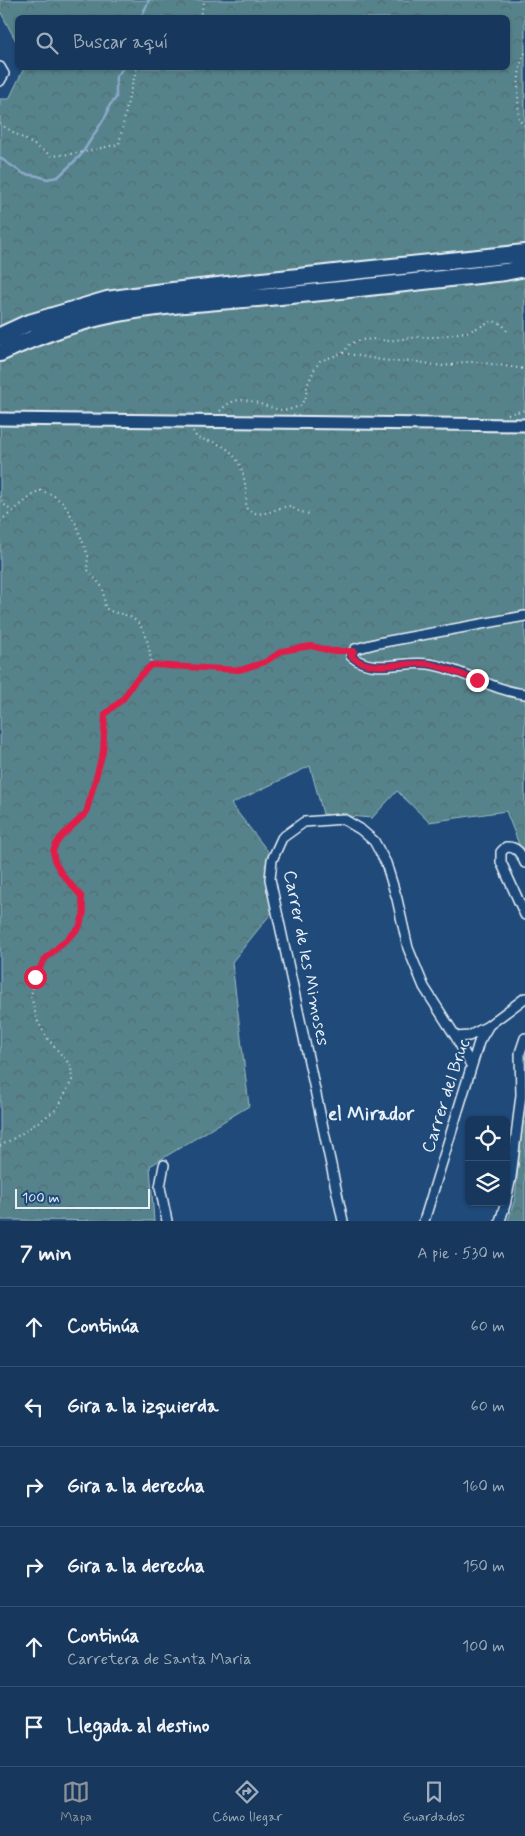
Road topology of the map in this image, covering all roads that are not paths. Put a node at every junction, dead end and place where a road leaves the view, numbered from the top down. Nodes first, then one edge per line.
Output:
1 (0, 67) edge
2 (0, 81) edge
3 (525, 253) edge
4 (525, 268) edge
5 (0, 336) edge
6 (0, 353) edge
7 (0, 419) edge
8 (525, 425) edge
9 (525, 616) edge
10 (525, 694) edge
11 (525, 863) edge
12 (525, 915) edge
13 (525, 998) edge
14 (489, 1025) junction
15 (456, 1037) junction
16 (525, 1038) edge
17 (471, 1065) junction
18 (164, 1166) dead end
19 (510, 1171) edge
20 (504, 1206) edge
21 (167, 1221) edge
22 (344, 1221) edge
23 (424, 1221) edge
24 (500, 1221) edge

1 - 2 street
3 - 5 highway
4 - 6 highway
7 - 8 street
9 - 10 street
11 - 12 street
13 - 14 street, Carrer del Bruc
14 - 15 street
14 - 17 street, Carrer del Bruc
15 - 17 street, Carrer de les Mimoses
15 - 22 street, Carrer de les Mimoses
16 - 19 street
17 - 23 street, Carrer del Bruc
18 - 21 street
20 - 24 street

